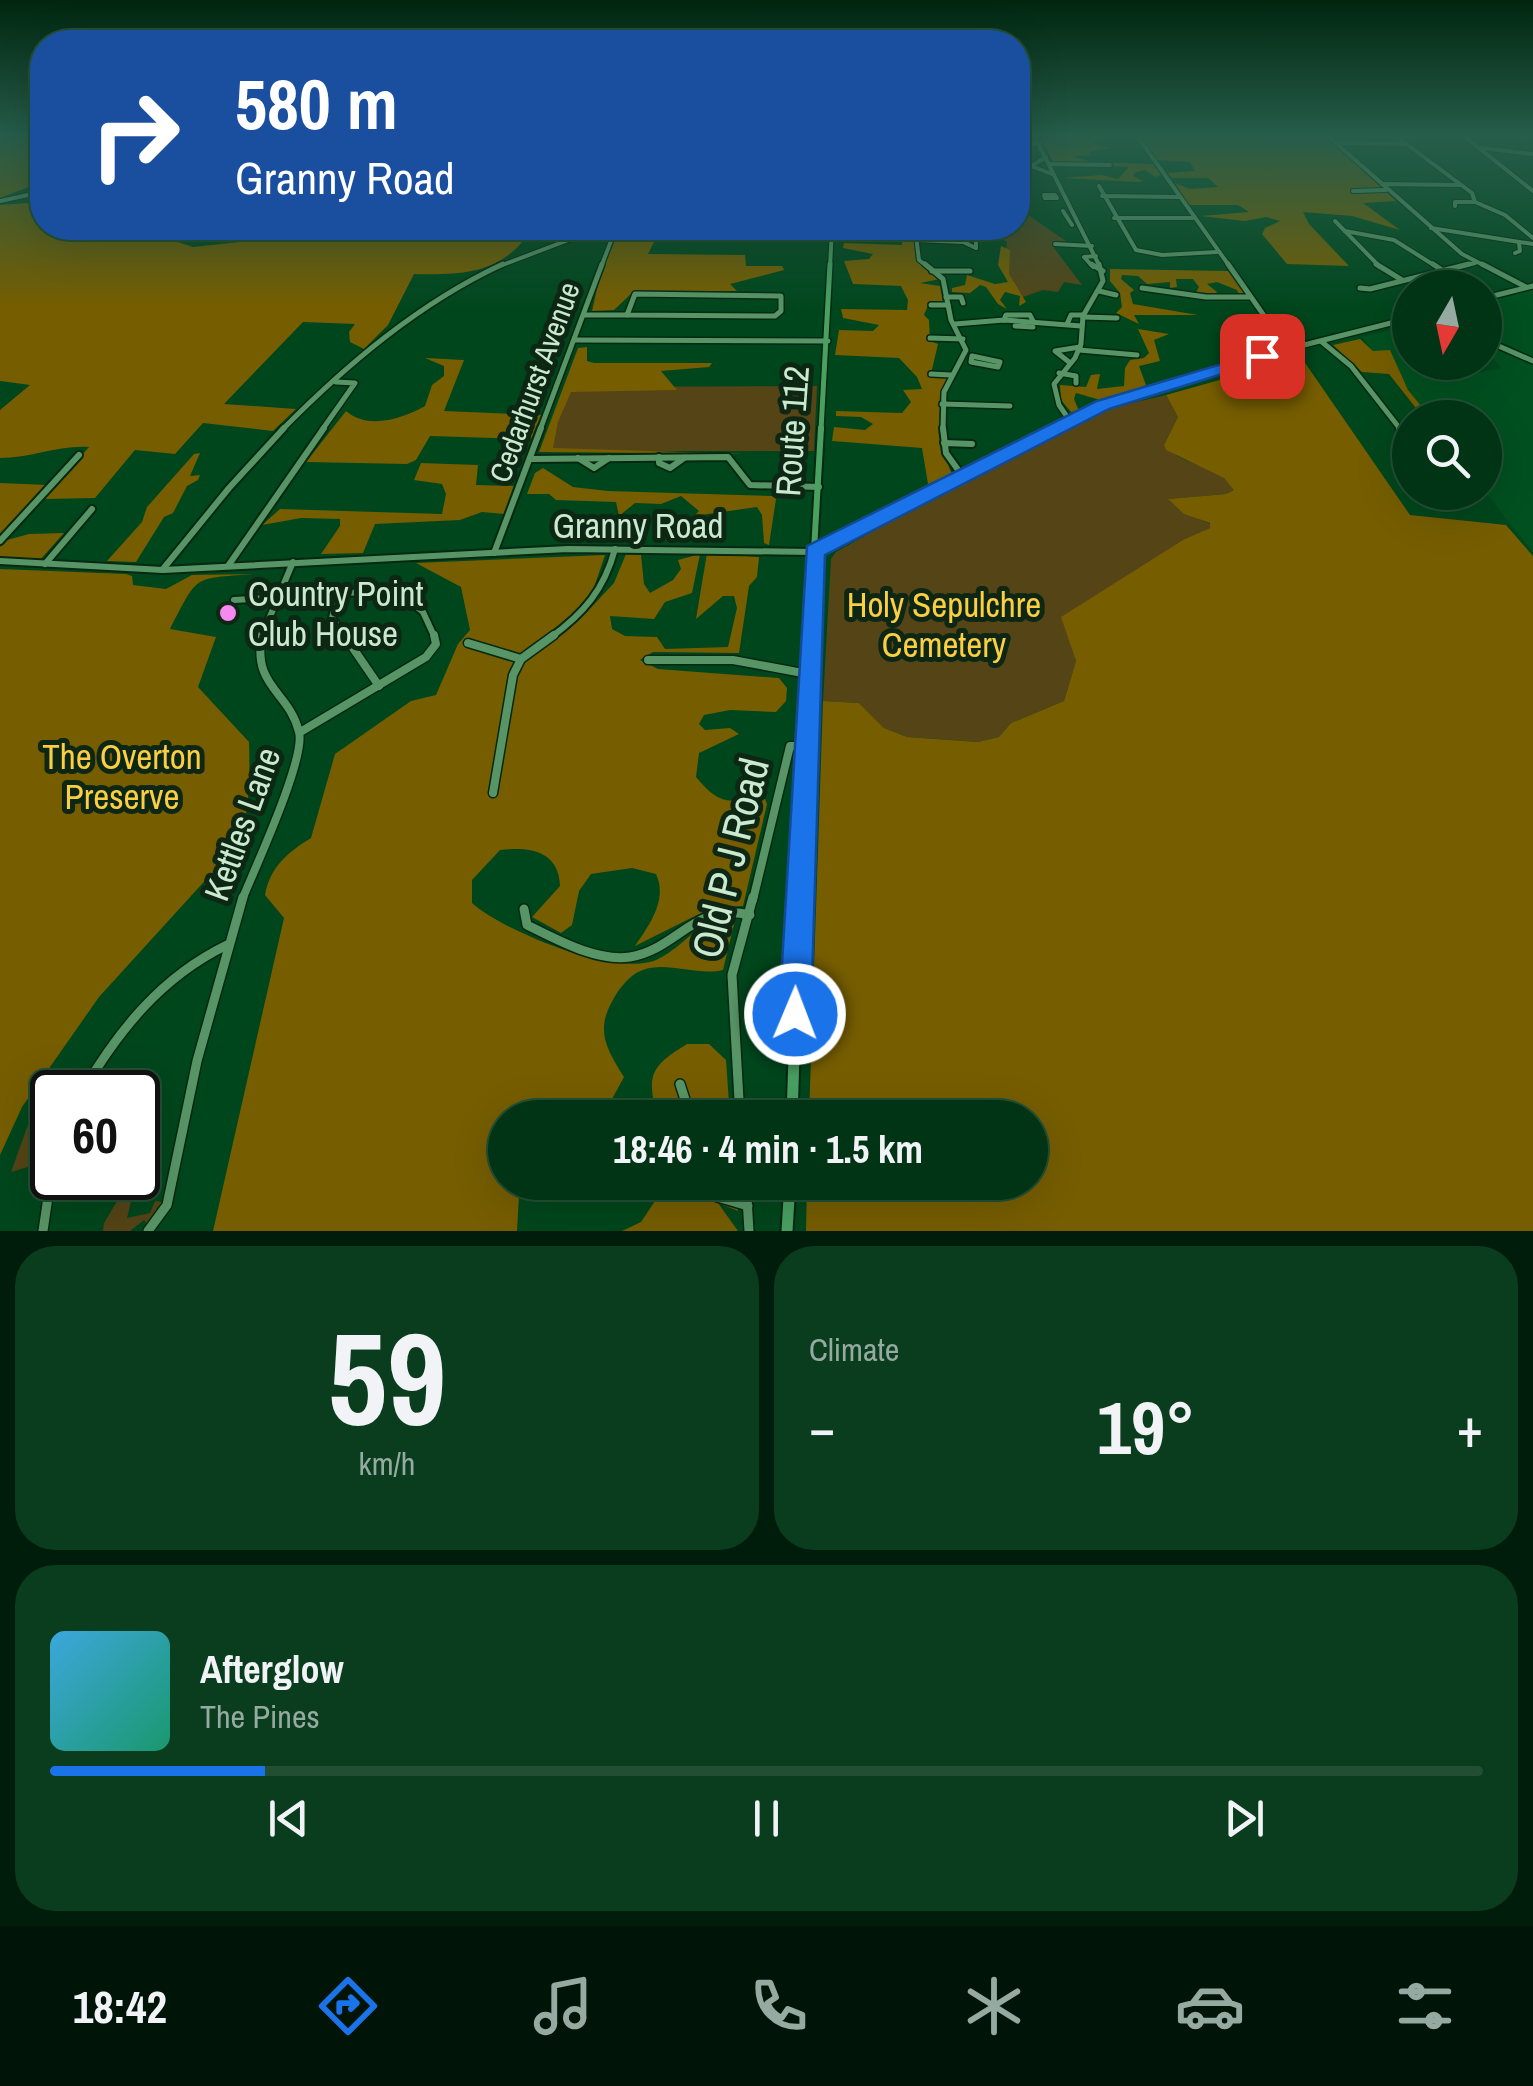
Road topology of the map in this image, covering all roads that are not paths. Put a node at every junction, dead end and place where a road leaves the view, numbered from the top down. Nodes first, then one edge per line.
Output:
1 (1059, 194) edge
2 (1177, 194) edge
3 (1393, 194) edge
4 (1469, 194) edge
5 (30, 195) edge
6 (1102, 196) joint
7 (1179, 197) junction
8 (0, 201) edge
9 (1475, 202) junction
10 (1455, 206) dead end
11 (1064, 211) dead end
12 (1067, 218) junction
13 (1078, 218) junction
14 (1114, 218) junction
15 (1194, 218) junction
16 (1335, 222) dead end
17 (1072, 225) dead end
18 (1431, 228) junction
19 (1345, 232) junction
20 (565, 240) edge
21 (612, 240) edge
22 (832, 240) edge
23 (917, 240) joint
24 (1533, 241) edge
25 (1519, 243) junction
26 (1054, 244) dead end
27 (1092, 246) junction
28 (976, 248) dead end
29 (1218, 252) junction
30 (1515, 253) dead end
31 (1096, 256) junction
32 (1476, 263) junction
33 (1443, 270) joint
34 (932, 271) junction
35 (970, 271) dead end
36 (1103, 271) junction
37 (1392, 274) edge
38 (1392, 282) edge
39 (1530, 286) edge
40 (1142, 288) dead end
41 (1360, 288) dead end
42 (1099, 291) junction
43 (1502, 293) edge
44 (1116, 295) dead end
45 (946, 297) junction
46 (1250, 297) junction
47 (962, 303) dead end
48 (930, 305) dead end
49 (948, 305) junction
50 (584, 315) junction
51 (628, 316) junction
52 (1083, 316) junction
53 (1117, 318) dead end
54 (1032, 323) junction
55 (1392, 323) edge
56 (954, 324) junction
57 (1067, 324) junction
58 (1014, 326) dead end
59 (1081, 326) junction
60 (930, 338) dead end
61 (1035, 338) dead end
62 (963, 339) junction
63 (575, 340) junction
64 (828, 341) junction
65 (1322, 342) junction
66 (1502, 347) edge
67 (1080, 349) junction
68 (1288, 350) junction
69 (968, 354) junction
70 (1137, 355) dead end
71 (1533, 361) edge
72 (1070, 362) junction
73 (1058, 372) junction
74 (931, 374) dead end
75 (951, 375) junction
76 (334, 382) junction
77 (1076, 383) dead end
78 (942, 404) junction
79 (1010, 406) dead end
80 (1392, 419) edge
81 (1070, 421) junction
82 (944, 443) junction
83 (972, 444) dead end
84 (79, 456) dead end
85 (530, 459) junction
86 (961, 474) junction
87 (819, 487) junction
88 (92, 509) dead end
89 (0, 541) edge
90 (615, 548) junction
91 (814, 552) junction
92 (494, 553) junction
93 (0, 561) edge
94 (293, 562) junction
95 (44, 564) junction
96 (228, 566) junction
97 (162, 570) junction
98 (338, 593) junction
99 (278, 598) junction
100 (234, 600) dead end
101 (468, 643) dead end
102 (521, 659) junction
103 (648, 660) dead end
104 (808, 674) junction
105 (379, 686) junction
106 (302, 731) junction
107 (803, 746) junction
108 (493, 794) dead end
109 (524, 909) dead end
110 (750, 915) junction
111 (228, 944) junction
112 (95, 1070) edge
113 (680, 1084) dead end
114 (685, 1100) edge
115 (739, 1100) edge
116 (793, 1100) edge
117 (48, 1200) edge
118 (728, 1200) edge
119 (748, 1200) edge
120 (789, 1200) edge
121 (748, 1206) junction
122 (44, 1231) edge
123 (148, 1231) edge
124 (749, 1231) edge
125 (787, 1231) edge

1 - 13 street
2 - 7 street
3 - 18 street
4 - 9 street
5 - 8 street
6 - 7 street
6 - 14 street
7 - 15 street
9 - 10 street
9 - 24 street
11 - 12 street
12 - 13 street
12 - 17 street
13 - 27 street
14 - 15 street
14 - 29 street
15 - 29 street
16 - 19 street
18 - 25 street
18 - 32 street
19 - 33 street
19 - 37 street
20 - 76 street
21 - 50 street, Cedarhurst Avenue
22 - 64 main road, Route 112
23 - 28 street
23 - 34 street
24 - 25 street
25 - 30 street
26 - 27 street
27 - 31 street
29 - 46 street
31 - 36 street
31 - 36 street
32 - 33 street
32 - 39 street
34 - 35 street
34 - 45 street
36 - 42 street
38 - 41 street
39 - 43 street
40 - 46 street
42 - 44 street
42 - 52 street
45 - 47 street
45 - 49 street
46 - 68 street
48 - 49 street
49 - 56 street
50 - 51 street
50 - 63 street, Cedarhurst Avenue
51 - 51 street
52 - 53 street
52 - 57 street
52 - 59 street
54 - 56 street
54 - 57 street
54 - 58 street
54 - 61 street
55 - 65 street, Granny Road
56 - 62 street
57 - 59 street
59 - 67 street
60 - 62 street
62 - 69 street
63 - 64 street
63 - 85 street, Cedarhurst Avenue
64 - 87 main road, Route 112
65 - 68 street, Granny Road
65 - 80 street
66 - 71 street
67 - 70 street
67 - 72 street
67 - 72 street
68 - 81 street, Granny Road
69 - 69 street
69 - 75 street
72 - 73 street
73 - 77 street
73 - 81 street
74 - 75 street
75 - 78 street
76 - 96 street
76 - 97 street
78 - 79 street
78 - 82 street
81 - 86 street, Granny Road
82 - 83 street
82 - 86 street
84 - 89 street
85 - 87 street
85 - 92 street, Cedarhurst Avenue
86 - 91 street, Granny Road
87 - 91 main road, Route 112
88 - 95 street
90 - 91 street, Granny Road
90 - 92 street, Granny Road
90 - 102 street
91 - 104 main road, Route 112
92 - 94 street, Granny Road
93 - 95 street, Granny Road
94 - 96 street, Granny Road
94 - 99 street, Kettles Lane
95 - 97 street, Granny Road
96 - 97 street, Granny Road
98 - 99 street
98 - 105 street
98 - 105 street
99 - 100 street
99 - 106 street, Kettles Lane
101 - 102 street
102 - 108 street
103 - 104 street
104 - 107 main road, Route 112
105 - 106 street
106 - 111 street, Kettles Lane
107 - 110 street, Old P J Road
107 - 116 main road, Route 112
109 - 110 street
110 - 115 street, Old P J Road
111 - 112 street, Kettles Lane
111 - 123 street, Kettles Lane
113 - 114 street
117 - 122 street
118 - 121 street
119 - 121 street
120 - 125 main road
121 - 124 street

